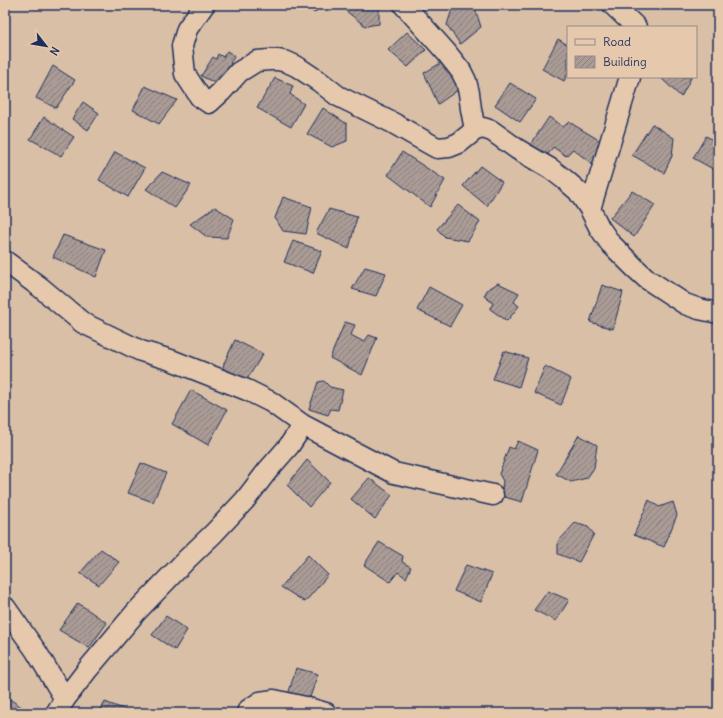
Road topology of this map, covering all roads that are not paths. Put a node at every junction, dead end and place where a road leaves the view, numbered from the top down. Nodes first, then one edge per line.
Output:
1 (204, 5) edge
2 (404, 5) edge
3 (613, 5) edge
4 (635, 26) edge
5 (630, 78) edge
6 (475, 130) junction
7 (590, 209) junction
8 (5, 262) edge
9 (718, 313) edge
10 (303, 425) junction
11 (494, 495) dead end
12 (5, 607) edge
13 (61, 706) edge
14 (247, 713) edge
15 (326, 713) edge

1 - 6 street
2 - 6 street
3 - 4 street
5 - 7 street
6 - 7 street
7 - 9 street
8 - 10 street
10 - 11 street
10 - 13 street
12 - 13 street
14 - 15 street

